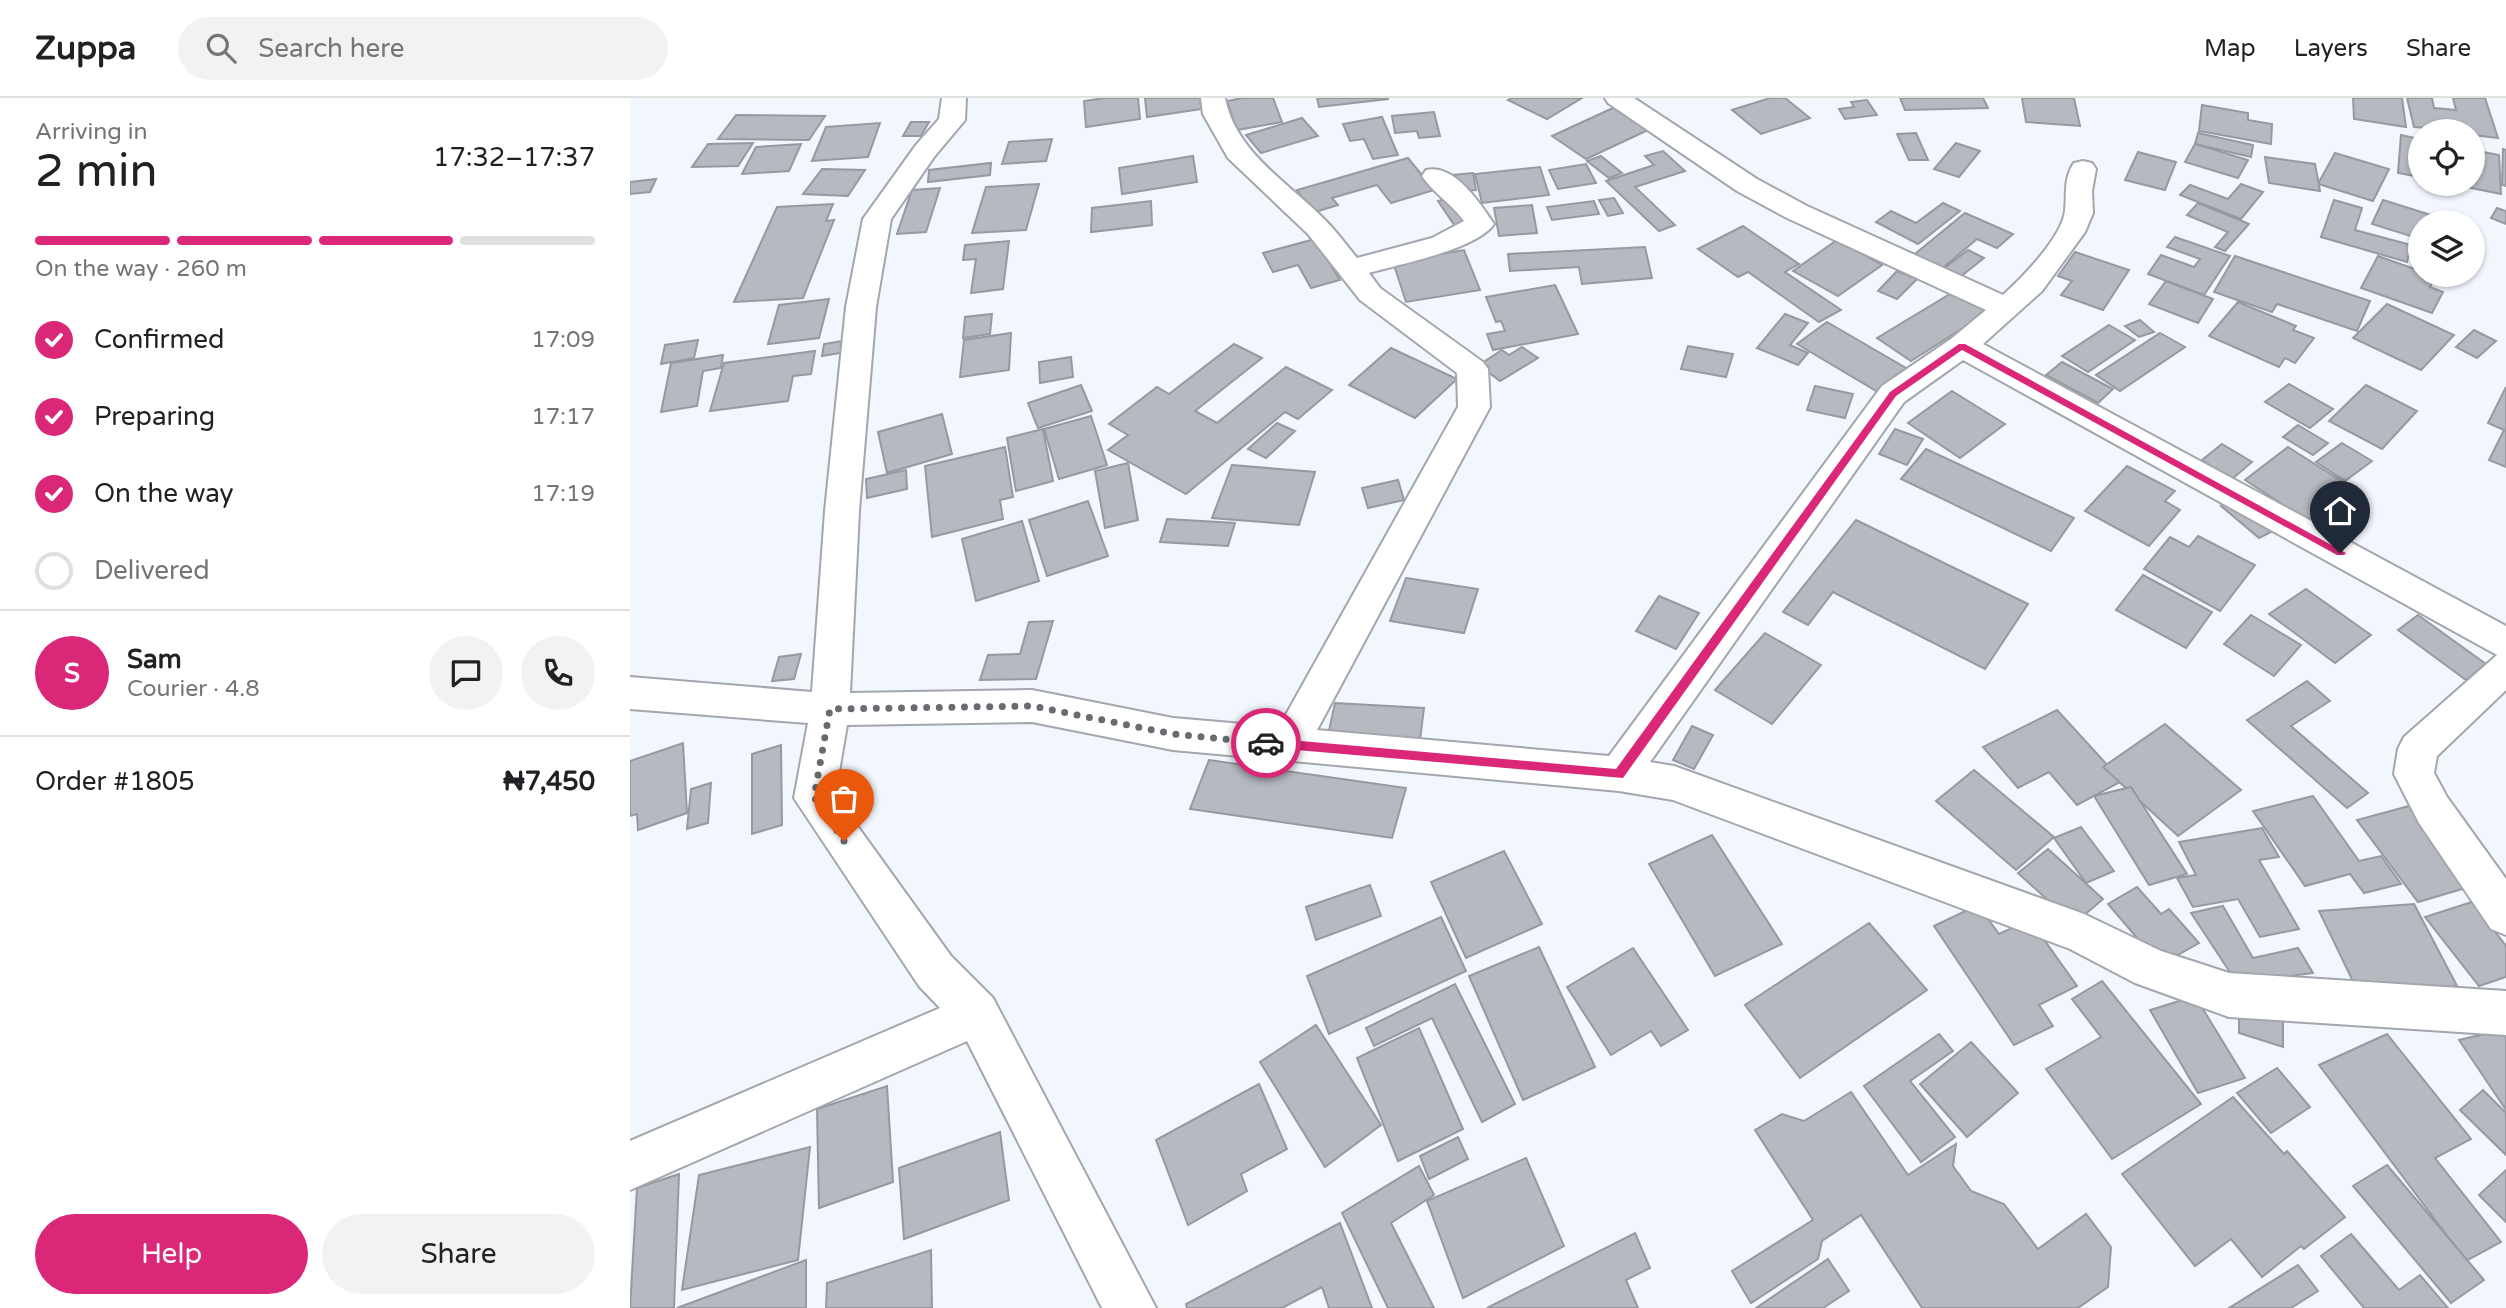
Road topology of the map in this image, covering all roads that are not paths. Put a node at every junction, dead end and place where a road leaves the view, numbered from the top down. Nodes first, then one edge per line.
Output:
1 (954, 98) edge
2 (1213, 98) edge
3 (1617, 98) edge
4 (2083, 169) dead end
5 (1435, 176) dead end
6 (1350, 269) junction
7 (2007, 308) junction
8 (1962, 346) junction
9 (2506, 643) edge
10 (2506, 667) edge
11 (630, 693) edge
12 (830, 709) junction
13 (1289, 745) junction
14 (1619, 774) junction
15 (2506, 915) edge
16 (2506, 1013) edge
17 (977, 1014) junction
18 (630, 1166) edge
19 (1130, 1308) edge

1 - 12 street
2 - 6 street
3 - 7 street
4 - 7 street
5 - 6 street
6 - 13 street
7 - 8 street
8 - 9 street
8 - 14 street
10 - 15 street
11 - 12 street
12 - 13 street
12 - 17 street
13 - 14 street
14 - 16 street
17 - 18 street
17 - 19 street

